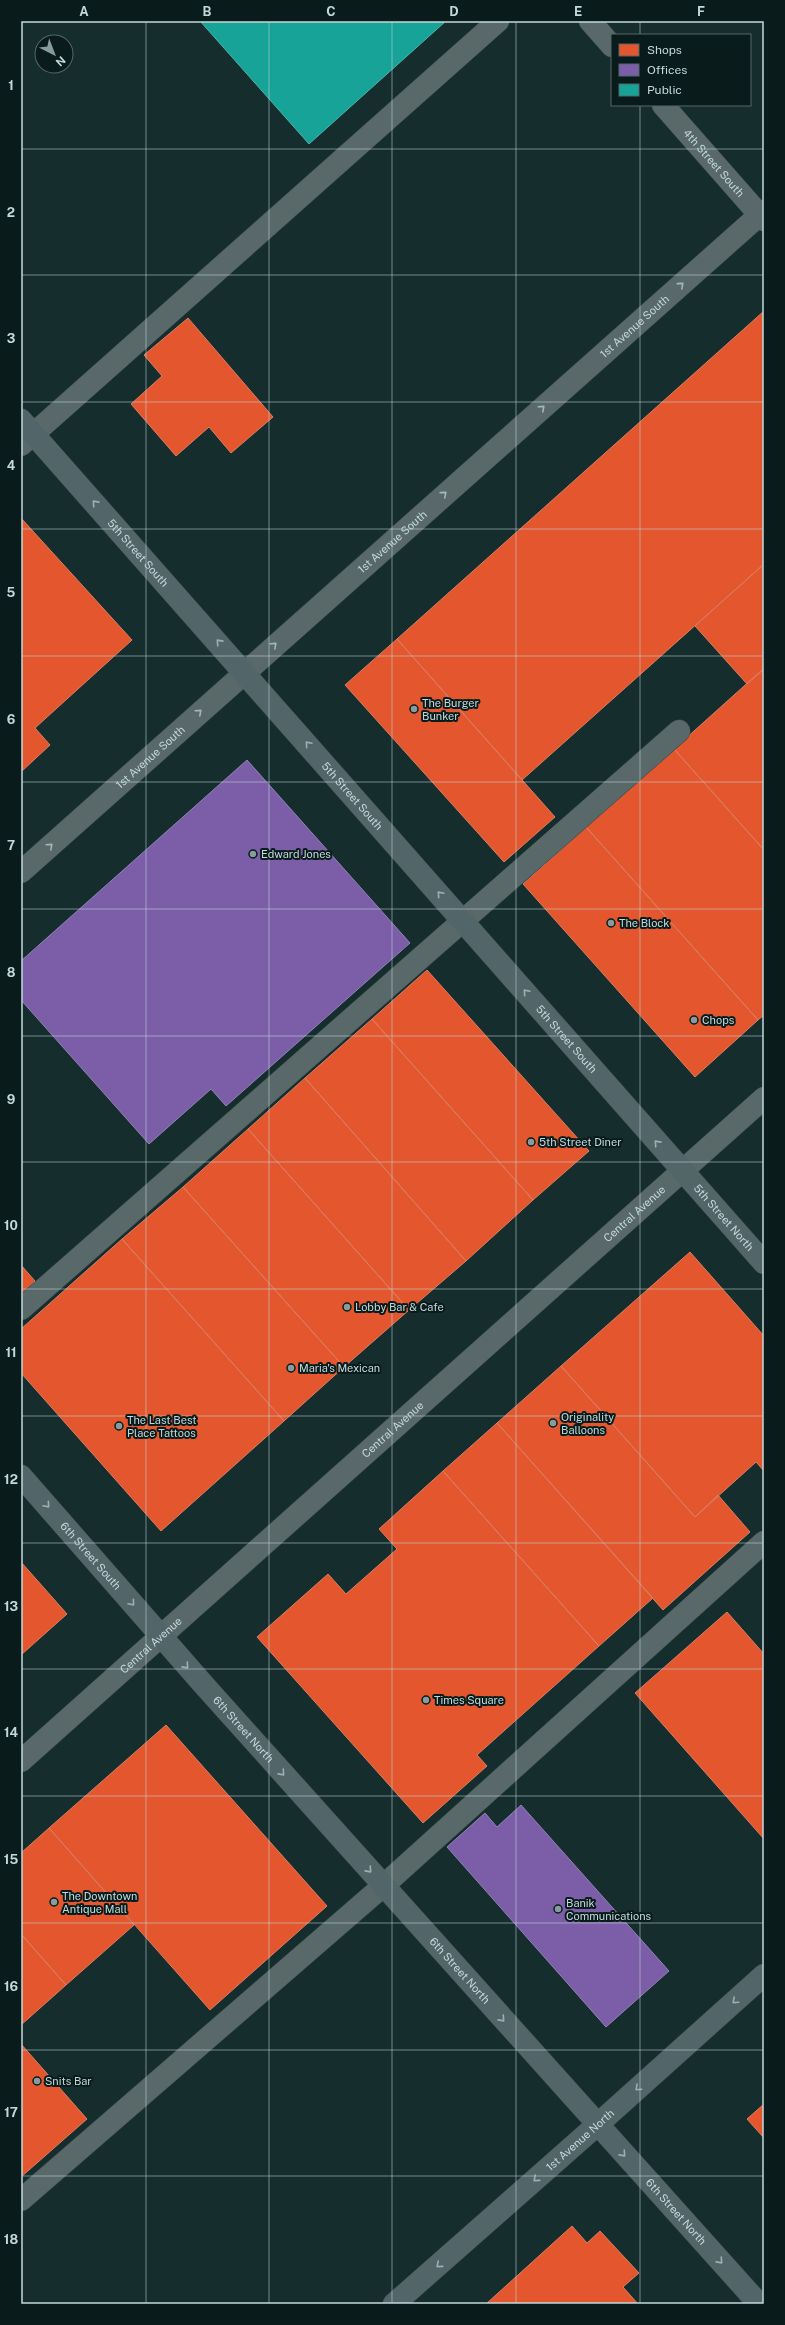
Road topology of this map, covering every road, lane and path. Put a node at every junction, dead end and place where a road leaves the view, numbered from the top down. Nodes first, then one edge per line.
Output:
1 (498, 21) edge
2 (590, 21) edge
3 (611, 45) edge
4 (665, 106) edge
5 (762, 216) edge
6 (25, 433) edge
7 (245, 671) junction
8 (679, 731) dead end
9 (21, 872) edge
10 (464, 921) junction
11 (764, 1098) edge
12 (683, 1172) junction
13 (764, 1263) edge
14 (21, 1309) edge
15 (21, 1476) edge
16 (764, 1542) edge
17 (160, 1636) junction
18 (21, 1760) edge
19 (383, 1886) junction
20 (764, 1975) edge
21 (597, 2125) junction
22 (21, 2200) edge
23 (394, 2304) edge
24 (759, 2304) edge

1 - 6 street
2 - 3 street
4 - 5 street, 4th Street South
7 -> 5 street, 1st Avenue South
7 -> 6 main road, 5th Street South
9 -> 7 street, 1st Avenue South
10 -> 7 main road, 5th Street South
8 - 10 street
12 -> 10 main road, 5th Street South
10 - 14 street
11 - 12 street, Central Avenue
12 - 13 main road, 5th Street North
12 - 17 street, Central Avenue
15 -> 17 main road, 6th Street South
16 - 19 street
17 - 18 street, Central Avenue
17 -> 19 main road, 6th Street North
19 -> 21 main road, 6th Street North
19 - 22 street
20 -> 21 main road, 1st Avenue North
21 -> 23 main road, 1st Avenue North
21 -> 24 main road, 6th Street North

